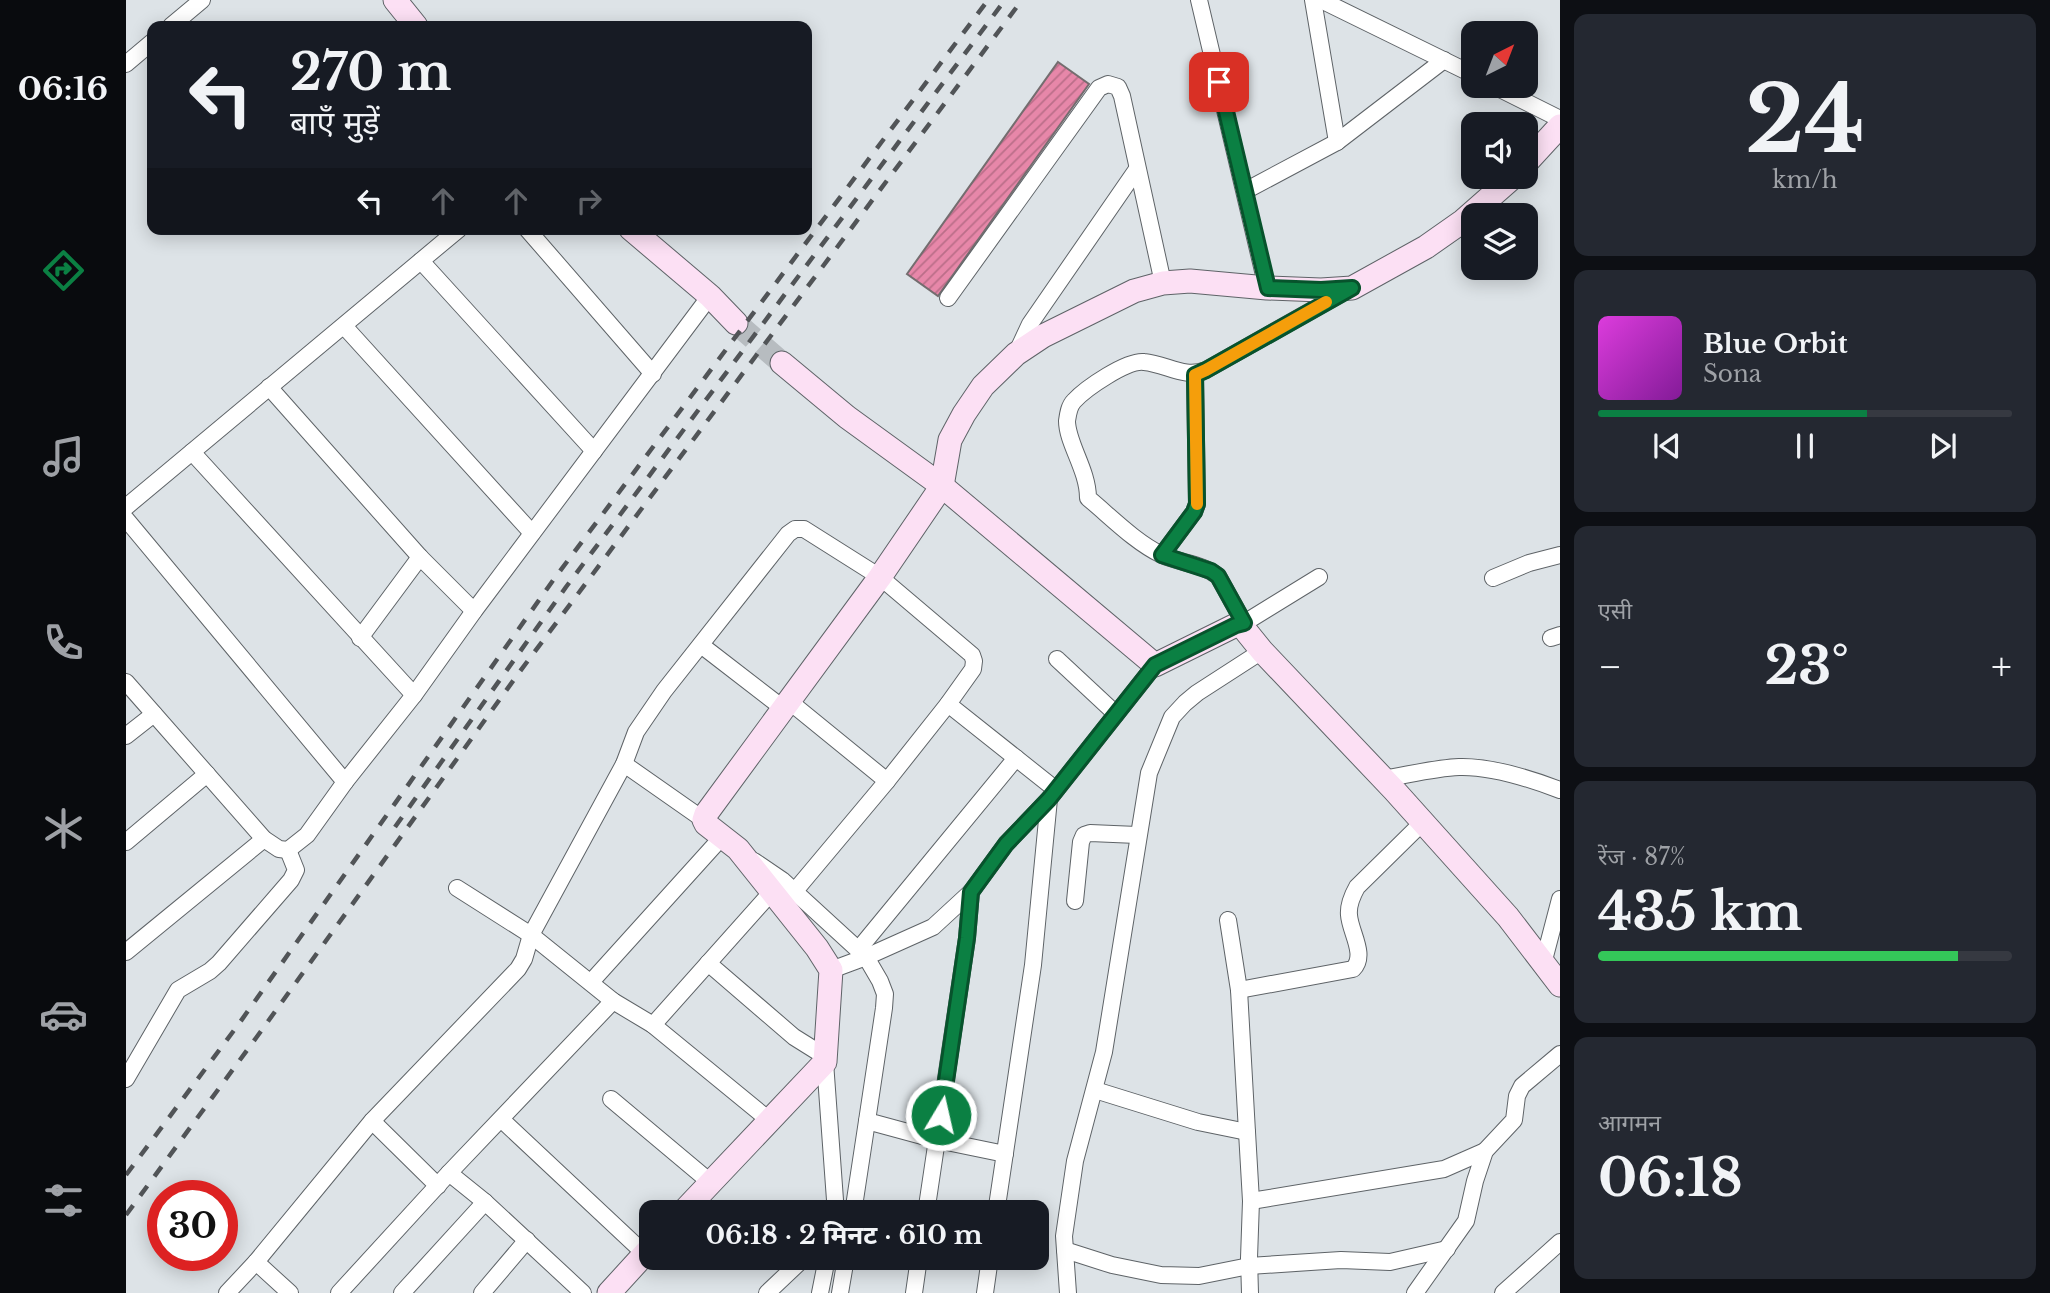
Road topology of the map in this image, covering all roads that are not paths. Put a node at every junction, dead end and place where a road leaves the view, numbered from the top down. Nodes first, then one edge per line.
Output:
1 (202, 0) edge
2 (395, 0) edge
3 (1199, 0) edge
4 (1313, 0) edge
5 (1321, 0) edge
6 (177, 21) edge
7 (412, 21) edge
8 (147, 46) edge
9 (1444, 60) junction
10 (126, 64) edge
11 (1461, 68) edge
12 (1518, 98) edge
13 (1560, 119) edge
14 (1560, 126) edge
15 (1337, 142) junction
16 (1538, 150) edge
17 (1137, 169) junction
18 (1499, 189) edge
19 (1245, 191) junction
20 (452, 235) edge
21 (532, 235) edge
22 (638, 235) edge
23 (421, 261) junction
24 (1163, 283) junction
25 (1268, 288) junction
26 (1352, 288) junction
27 (710, 296) junction
28 (948, 298) dead end
29 (736, 323) tunnel mouth
30 (344, 326) junction
31 (1016, 354) junction
32 (782, 363) tunnel mouth
33 (653, 374) junction
34 (1195, 375) junction
35 (269, 387) junction
36 (594, 451) junction
37 (192, 452) junction
38 (942, 485) junction
39 (126, 507) edge
40 (126, 519) edge
41 (532, 534) junction
42 (1162, 555) junction
43 (1560, 555) edge
44 (420, 557) junction
45 (880, 577) junction
46 (1319, 577) dead end
47 (1493, 578) dead end
48 (474, 611) junction
49 (1243, 624) junction
50 (360, 638) junction
51 (701, 645) junction
52 (1262, 651) junction
53 (1057, 659) dead end
54 (1155, 665) junction
55 (126, 682) edge
56 (414, 695) junction
57 (948, 704) junction
58 (787, 705) junction
59 (154, 714) junction
60 (1116, 714) junction
61 (126, 736) edge
62 (1016, 758) junction
63 (624, 764) junction
64 (207, 774) junction
65 (1383, 779) junction
66 (887, 781) junction
67 (345, 782) junction
68 (1560, 790) edge
69 (1052, 794) junction
70 (704, 820) junction
71 (1423, 822) junction
72 (1138, 835) junction
73 (264, 839) junction
74 (126, 842) edge
75 (730, 843) junction
76 (288, 850) junction
77 (457, 888) dead end
78 (783, 888) junction
79 (971, 892) junction
80 (1560, 899) edge
81 (1074, 901) dead end
82 (1228, 920) dead end
83 (531, 935) junction
84 (126, 952) edge
85 (862, 954) junction
86 (708, 963) junction
87 (1543, 964) junction
88 (831, 970) junction
89 (591, 982) junction
90 (1560, 985) edge
91 (1239, 990) junction
92 (613, 1001) junction
93 (653, 1025) junction
94 (1560, 1054) edge
95 (825, 1059) junction
96 (126, 1079) edge
97 (1095, 1090) junction
98 (611, 1099) dead end
99 (502, 1120) junction
100 (769, 1120) junction
101 (372, 1121) junction
102 (867, 1121) junction
103 (1247, 1132) junction
104 (937, 1140) junction
105 (1485, 1152) junction
106 (1005, 1154) junction
107 (449, 1173) junction
108 (710, 1182) junction
109 (438, 1186) junction
110 (694, 1200) edge
111 (835, 1200) edge
112 (855, 1200) edge
113 (928, 1200) edge
114 (998, 1200) edge
115 (1251, 1201) junction
116 (485, 1202) junction
117 (527, 1240) junction
118 (1560, 1242) edge
119 (639, 1243) edge
120 (1447, 1249) junction
121 (1065, 1250) junction
122 (639, 1261) edge
123 (256, 1262) junction
124 (1249, 1266) junction
125 (791, 1270) edge
126 (825, 1270) edge
127 (844, 1270) edge
128 (917, 1270) edge
129 (988, 1270) edge
130 (1199, 1276) junction
131 (227, 1293) edge
132 (290, 1293) edge
133 (339, 1293) edge
134 (402, 1293) edge
135 (482, 1293) edge
136 (583, 1293) edge
137 (609, 1293) edge
138 (767, 1293) edge
139 (820, 1293) edge
140 (840, 1293) edge
141 (914, 1293) edge
142 (985, 1293) edge
143 (1068, 1293) edge
144 (1199, 1293) edge
145 (1250, 1293) edge
146 (1415, 1293) edge
147 (1503, 1293) edge

1 - 6 street
2 - 7 street
3 - 19 street
4 - 15 street
5 - 9 street
8 - 10 street
9 - 11 street
9 - 15 street
12 - 13 street
14 - 16 street
15 - 19 street
17 - 24 street
17 - 28 street
17 - 31 street
18 - 26 street
19 - 25 street
20 - 23 street
21 - 33 street
22 - 27 street
23 - 30 street
23 - 36 street
24 - 25 street
24 - 31 street
25 - 26 street
26 - 34 street
27 - 29 street
27 - 33 street
30 - 35 street
30 - 41 street
31 - 38 street
32 - 38 street
33 - 36 street
34 - 42 street
34 - 42 street
35 - 37 street
35 - 44 street
36 - 41 street
37 - 39 street
37 - 50 street
38 - 45 street
38 - 54 street
40 - 67 street
41 - 48 street
42 - 49 street
43 - 47 street
44 - 48 street
44 - 50 street
45 - 51 street
45 - 57 street
45 - 58 street
46 - 49 street
48 - 56 street
49 - 52 street
49 - 54 street
50 - 56 street
51 - 58 street
51 - 63 street
52 - 65 street
52 - 72 street
53 - 60 street
54 - 60 street
55 - 59 street
56 - 67 street
57 - 62 street
57 - 66 street
58 - 66 street
58 - 70 street
59 - 61 street
59 - 64 street
60 - 69 street
62 - 69 street
62 - 85 street
63 - 70 street
63 - 83 street
64 - 73 street
64 - 74 street
65 - 68 street
65 - 71 street
66 - 78 street
67 - 76 street
69 - 79 street
69 - 106 street
70 - 75 street
71 - 87 street
71 - 91 street
72 - 81 street
72 - 97 street
73 - 76 street
73 - 84 street
75 - 78 street
75 - 89 street
76 - 96 street
77 - 83 street
78 - 85 street
78 - 86 street
78 - 88 street
79 - 85 street
79 - 104 street
80 - 87 street
82 - 91 street
83 - 89 street
83 - 101 street
85 - 88 street
85 - 102 street
86 - 93 street
86 - 95 street
87 - 90 street
88 - 95 street
89 - 92 street
91 - 103 street
92 - 93 street
92 - 99 street
93 - 100 street
94 - 105 street
95 - 100 street
95 - 111 street
97 - 103 street
97 - 121 street
98 - 108 street
99 - 107 street
99 - 119 street
100 - 108 street
101 - 109 street
101 - 123 street
102 - 104 street
102 - 112 street
103 - 115 street
104 - 106 street
104 - 113 street
105 - 115 street
105 - 120 street
106 - 114 street
107 - 109 street
107 - 116 street
108 - 110 street
109 - 133 street
115 - 124 street
116 - 117 street
116 - 134 street
117 - 135 street
117 - 136 street
118 - 147 street
120 - 124 street
120 - 146 street
121 - 130 street
121 - 143 street
122 - 137 street
123 - 131 street
123 - 132 street
124 - 130 street
124 - 145 street
125 - 138 street
126 - 139 street
127 - 140 street
128 - 141 street
129 - 142 street
130 - 144 street

